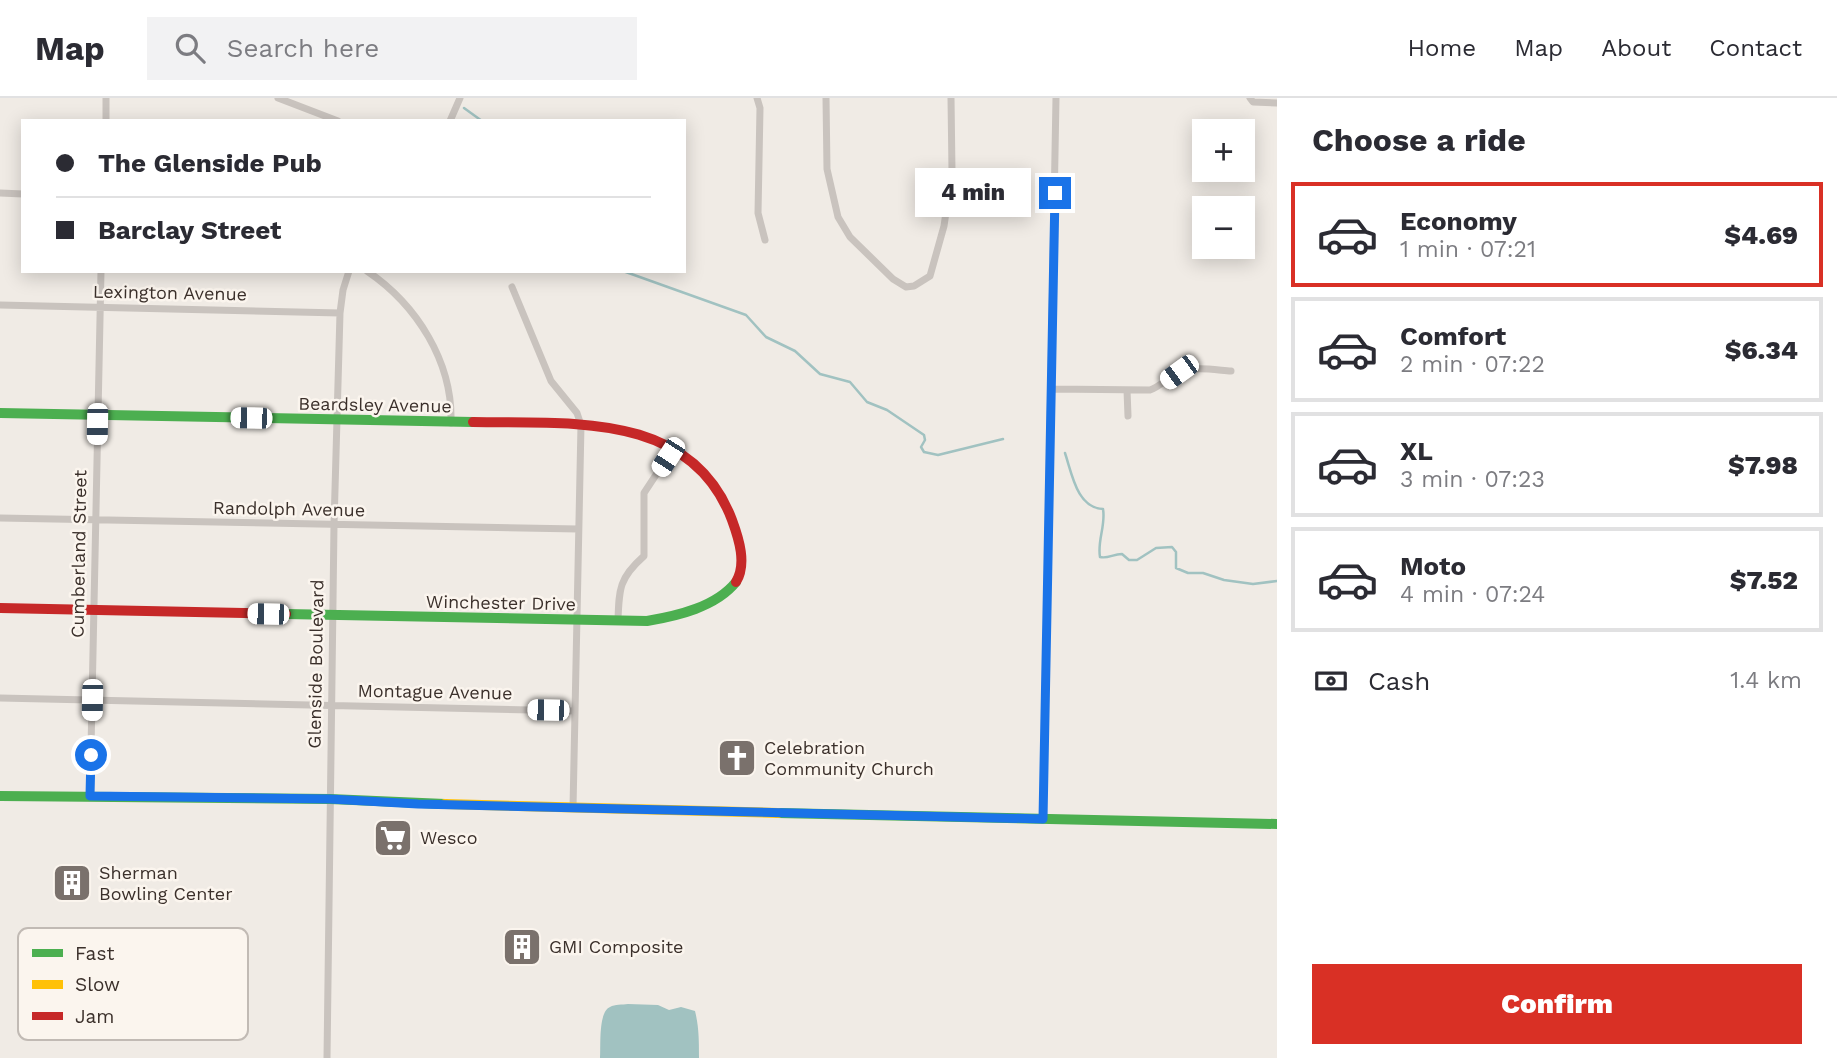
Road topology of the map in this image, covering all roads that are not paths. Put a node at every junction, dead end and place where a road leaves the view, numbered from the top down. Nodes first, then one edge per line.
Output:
1 (106, 98) edge
2 (278, 98) edge
3 (460, 98) edge
4 (757, 98) edge
5 (826, 98) edge
6 (951, 98) edge
7 (1056, 98) edge
8 (1252, 100) edge
9 (1277, 103) edge
10 (106, 119) edge
11 (333, 119) edge
12 (451, 119) edge
13 (0, 193) edge
14 (21, 194) edge
15 (765, 240) dead end
16 (101, 273) edge
17 (347, 273) edge
18 (369, 273) edge
19 (512, 287) dead end
20 (0, 305) edge
21 (100, 307) junction
22 (340, 313) junction
23 (1231, 370) dead end
24 (1051, 389) junction
25 (1128, 390) junction
26 (0, 413) edge
27 (97, 415) junction
28 (1128, 416) dead end
29 (338, 420) junction
30 (451, 423) junction
31 (581, 425) junction
32 (673, 449) junction
33 (0, 518) edge
34 (95, 520) junction
35 (334, 525) junction
36 (578, 530) junction
37 (0, 608) edge
38 (93, 610) junction
39 (333, 615) junction
40 (576, 620) junction
41 (618, 621) junction
42 (0, 698) edge
43 (92, 700) junction
44 (331, 705) junction
45 (574, 711) junction
46 (0, 796) edge
47 (90, 796) junction
48 (330, 799) junction
49 (573, 808) junction
50 (1043, 819) junction
51 (1277, 824) edge
52 (327, 1058) edge

1 - 10 street
2 - 11 street
3 - 12 street
4 - 15 street
5 - 6 street
7 - 24 street
8 - 9 street
13 - 14 street
16 - 21 street, Cumberland Street
17 - 22 street, Glenside Boulevard
18 - 30 street
19 - 31 street
20 - 21 street, Lexington Avenue
21 - 22 street, Lexington Avenue
21 - 27 street, Cumberland Street
22 - 29 street, Glenside Boulevard
23 - 25 street
24 - 25 street
24 - 50 street
25 - 28 street
26 - 27 street, Beardsley Avenue
27 - 29 street, Beardsley Avenue
27 - 34 street, Cumberland Street
29 - 30 street, Beardsley Avenue
29 - 35 street, Glenside Boulevard
30 - 31 street, Beardsley Avenue
31 - 32 street, Winchester Drive
31 - 36 street
32 - 41 street
32 - 41 street, Winchester Drive
33 - 34 street, Randolph Avenue
34 - 35 street, Randolph Avenue
34 - 38 street, Cumberland Street
35 - 36 street, Randolph Avenue
35 - 39 street, Glenside Boulevard
36 - 40 street
37 - 38 street, Winchester Drive
38 - 39 street, Winchester Drive
38 - 43 street, Cumberland Street
39 - 40 street, Winchester Drive
39 - 44 street, Glenside Boulevard
40 - 41 street, Winchester Drive
40 - 45 street
42 - 43 street, Montague Avenue
43 - 44 street, Montague Avenue
43 - 47 street, Cumberland Street
44 - 45 street, Montague Avenue
44 - 48 street, Glenside Boulevard
45 - 49 street
46 - 47 street
47 - 48 street
48 - 49 street
48 - 52 street, Glenside Boulevard
49 - 50 street
50 - 51 street

